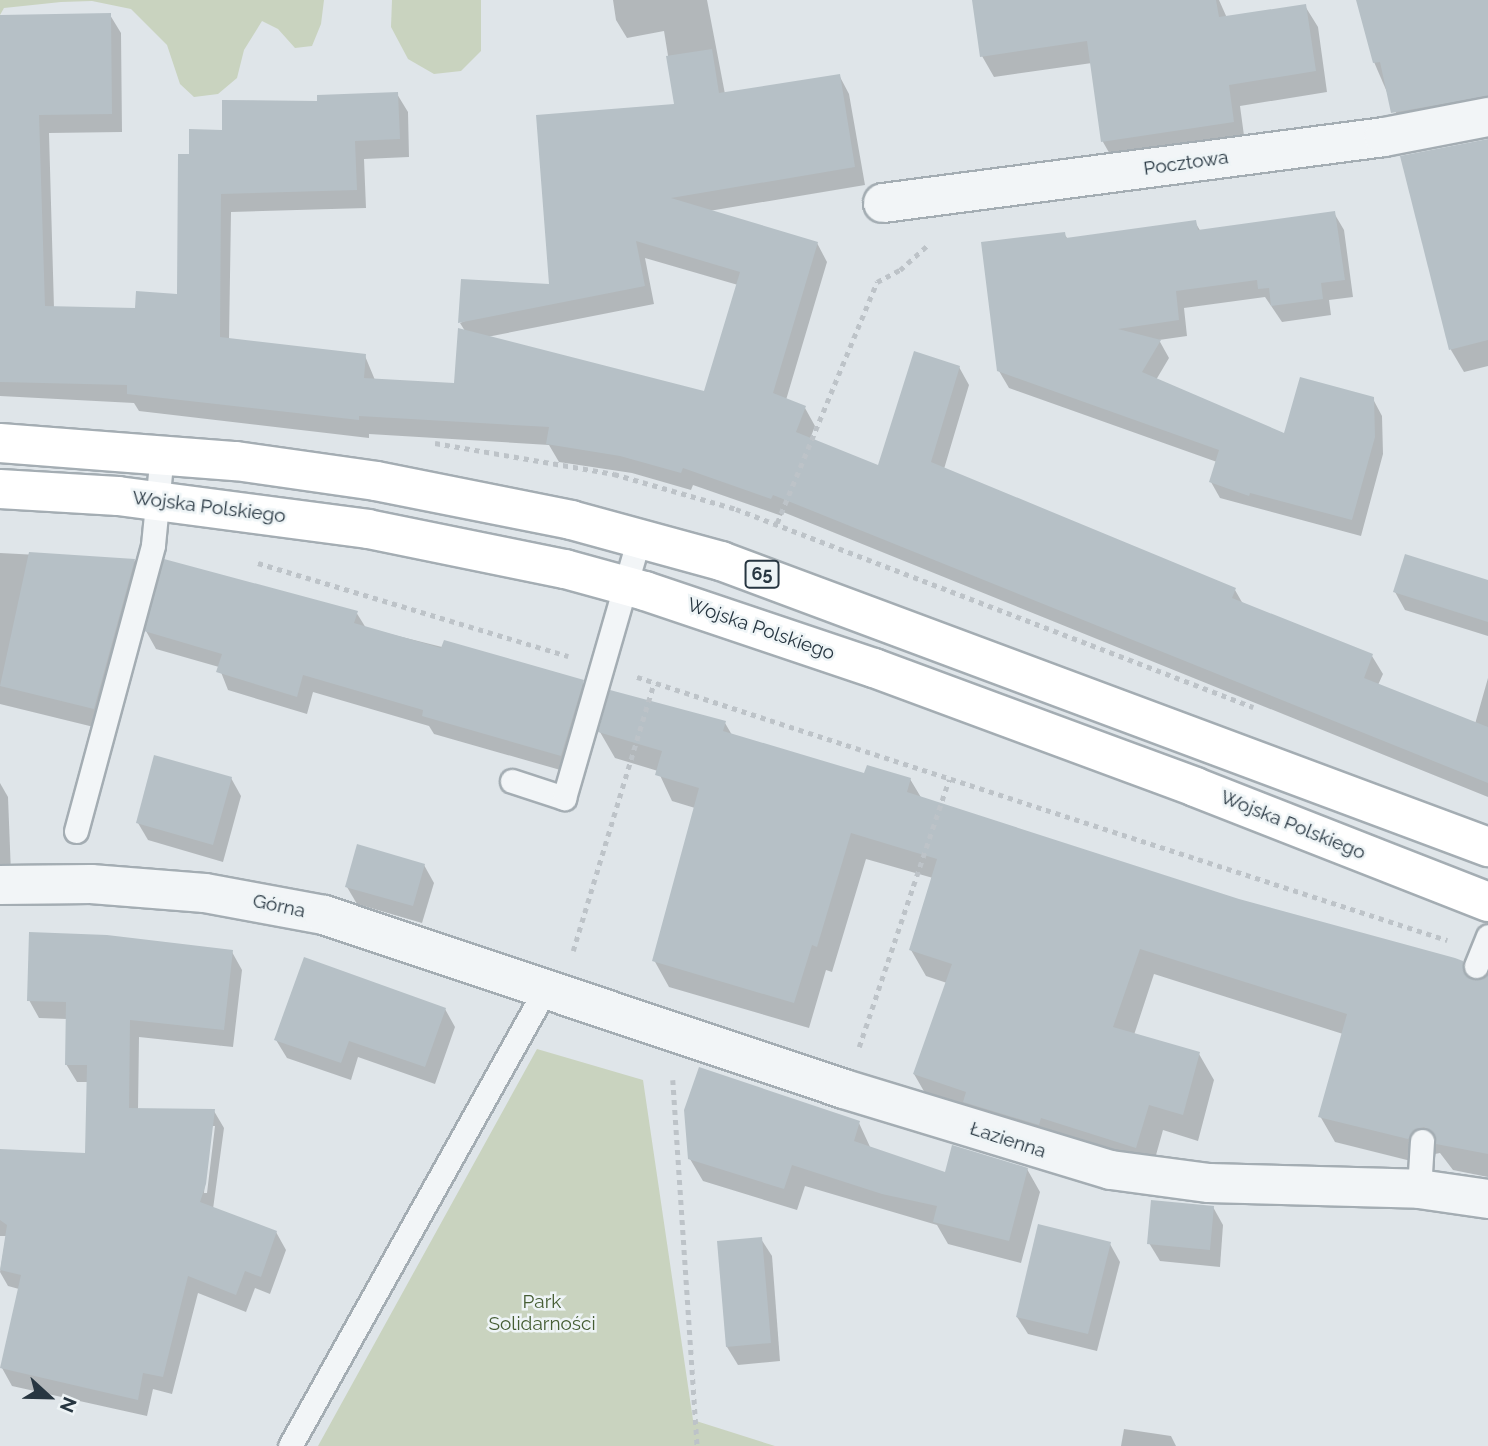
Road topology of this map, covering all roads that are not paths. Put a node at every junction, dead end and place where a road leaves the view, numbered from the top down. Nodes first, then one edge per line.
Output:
1 (1488, 117) edge
2 (883, 204) dead end
3 (0, 443) edge
4 (162, 454) junction
5 (0, 489) edge
6 (158, 500) junction
7 (639, 539) junction
8 (626, 586) junction
9 (512, 781) dead end
10 (76, 831) dead end
11 (1488, 847) edge
12 (0, 885) edge
13 (1488, 902) edge
14 (557, 978) junction
15 (1422, 1141) dead end
16 (1419, 1189) junction
17 (1488, 1199) edge
18 (290, 1446) edge

1 - 2 street, Pocztowa
3 - 4 main road, 65
4 - 6 lane
4 - 7 main road, 65
5 - 6 main road, Wojska Polskiego
6 - 8 main road, Wojska Polskiego
6 - 10 lane
7 - 8 lane
7 - 11 main road, 65
8 - 9 lane
8 - 13 main road, Wojska Polskiego
12 - 14 street, Górna
14 - 16 street, Łazienna
14 - 18 lane
15 - 16 lane
16 - 17 street, Łazienna

